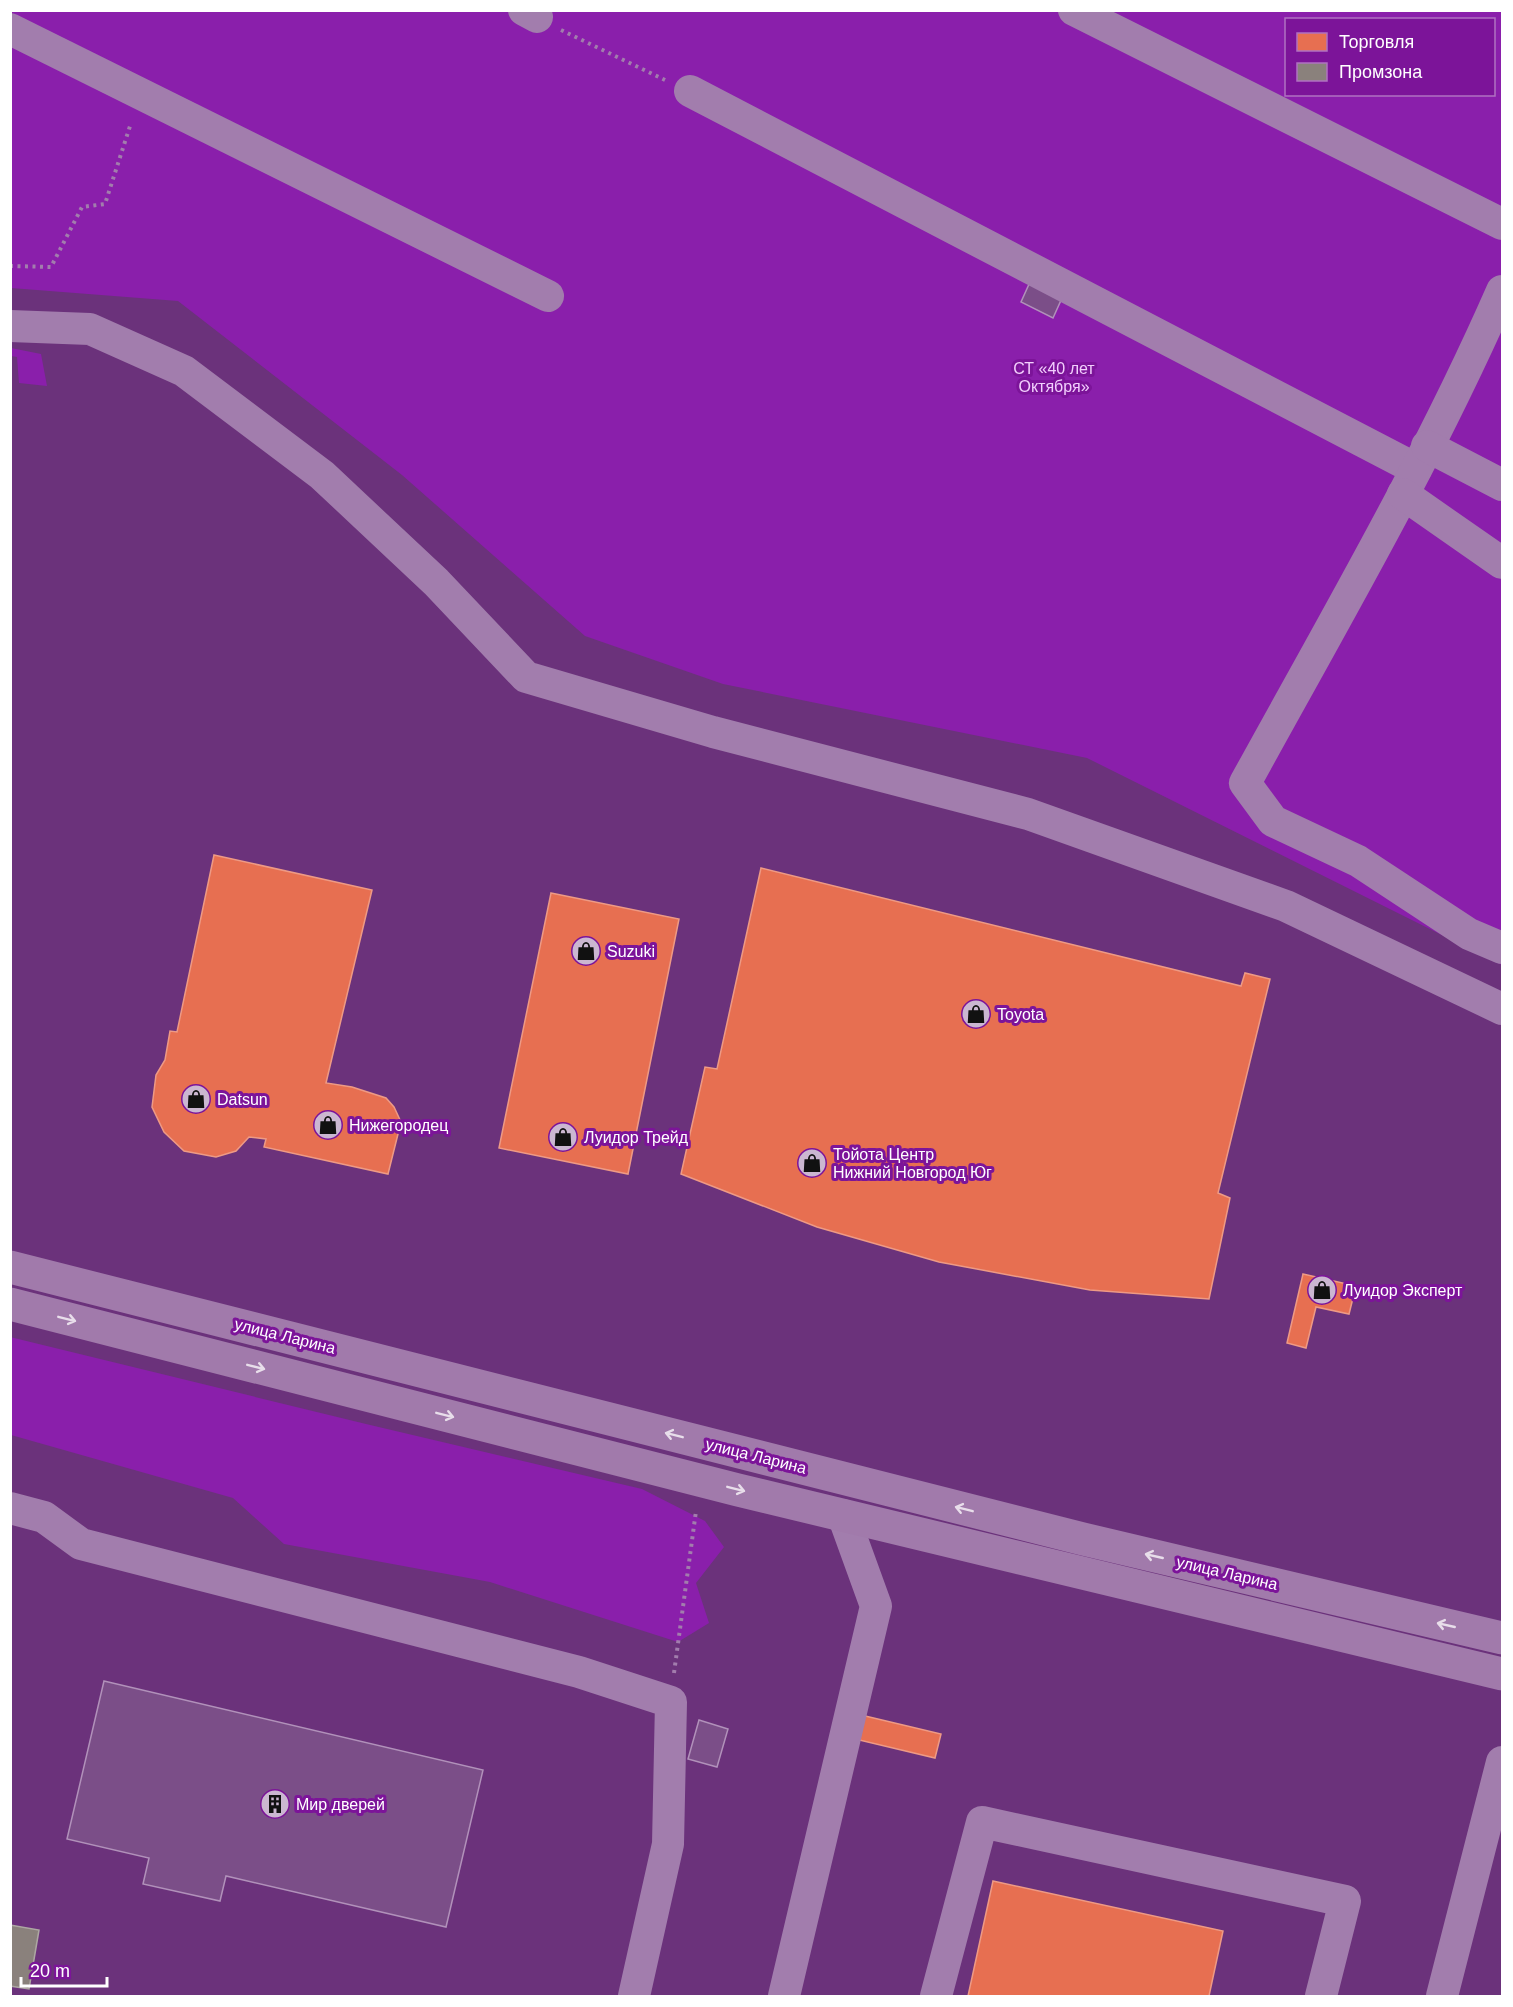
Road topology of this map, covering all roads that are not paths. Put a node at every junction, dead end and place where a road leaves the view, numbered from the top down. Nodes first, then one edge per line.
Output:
1 (1074, 10) edge
2 (10, 29) edge
3 (690, 91) dead end
4 (1503, 224) edge
5 (1503, 291) edge
6 (548, 296) dead end
7 (10, 326) edge
8 (1415, 470) junction
9 (1503, 485) edge
10 (1503, 563) edge
11 (1503, 948) edge
12 (1503, 1009) edge
13 (10, 1267) edge
14 (10, 1304) edge
15 (10, 1508) edge
16 (843, 1515) junction
17 (1503, 1638) edge
18 (1503, 1674) edge
19 (1502, 1767) edge
20 (634, 1996) edge
21 (784, 1996) edge
22 (936, 1996) edge
23 (1321, 1996) edge
24 (1442, 1996) edge

1 - 4 lane
2 - 6 lane
3 - 8 lane
5 - 8 lane
7 - 12 lane
8 - 9 lane
8 - 10 lane
8 - 11 lane
17 -> 13 main road, улица Ларина
14 -> 16 main road, улица Ларина
15 - 20 lane
16 - 18 main road, улица Ларина
16 - 21 lane
19 - 24 lane
22 - 23 lane

